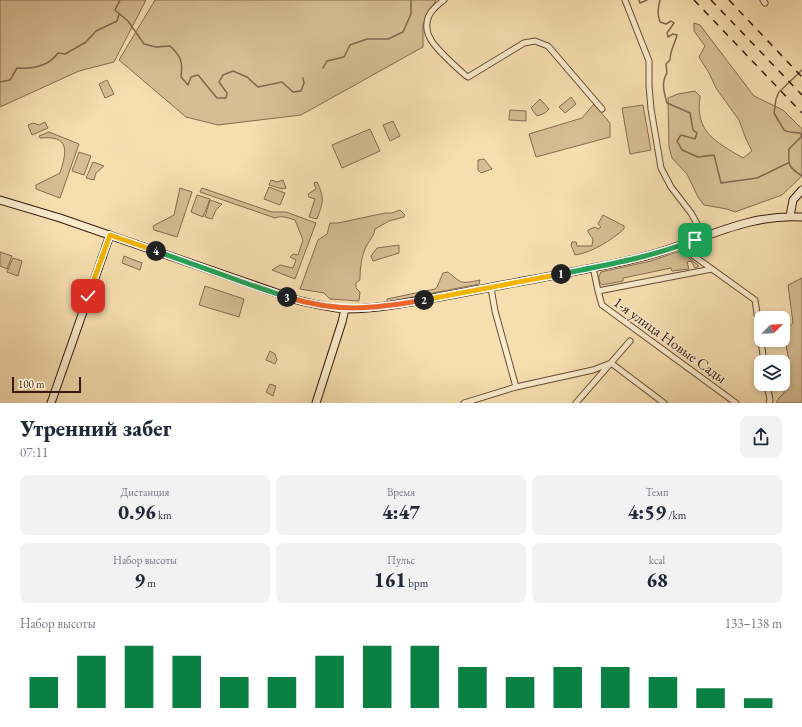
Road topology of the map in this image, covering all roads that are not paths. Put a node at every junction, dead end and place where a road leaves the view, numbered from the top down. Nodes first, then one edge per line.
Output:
1 (444, 0) edge
2 (625, 0) edge
3 (602, 108) dead end
4 (802, 190) edge
5 (0, 200) edge
6 (790, 216) junction
7 (802, 217) edge
8 (701, 231) dead end
9 (110, 235) junction
10 (695, 240) junction
11 (680, 246) junction
12 (697, 257) junction
13 (593, 267) junction
14 (712, 269) junction
15 (491, 288) junction
16 (598, 291) junction
17 (345, 309) junction
18 (630, 341) dead end
19 (763, 355) edge
20 (611, 362) junction
21 (516, 387) junction
22 (769, 391) edge
23 (51, 403) edge
24 (316, 403) edge
25 (464, 403) edge
26 (576, 403) edge
27 (664, 403) edge
28 (736, 403) edge
29 (769, 403) edge

1 - 3 street
2 - 8 street
4 - 6 street
5 - 9 street
6 - 7 street
6 - 10 street
9 - 17 street
9 - 23 street
10 - 11 street
10 - 12 street
11 - 12 street
11 - 13 street
12 - 14 street
13 - 15 street
13 - 16 street, 1-я улица Новые Сады
14 - 16 street
14 - 19 street
15 - 17 street
15 - 21 street
16 - 28 street, 1-я улица Новые Сады
17 - 24 street
18 - 20 street
20 - 21 street
20 - 26 street
20 - 27 street
21 - 25 street
22 - 29 street

